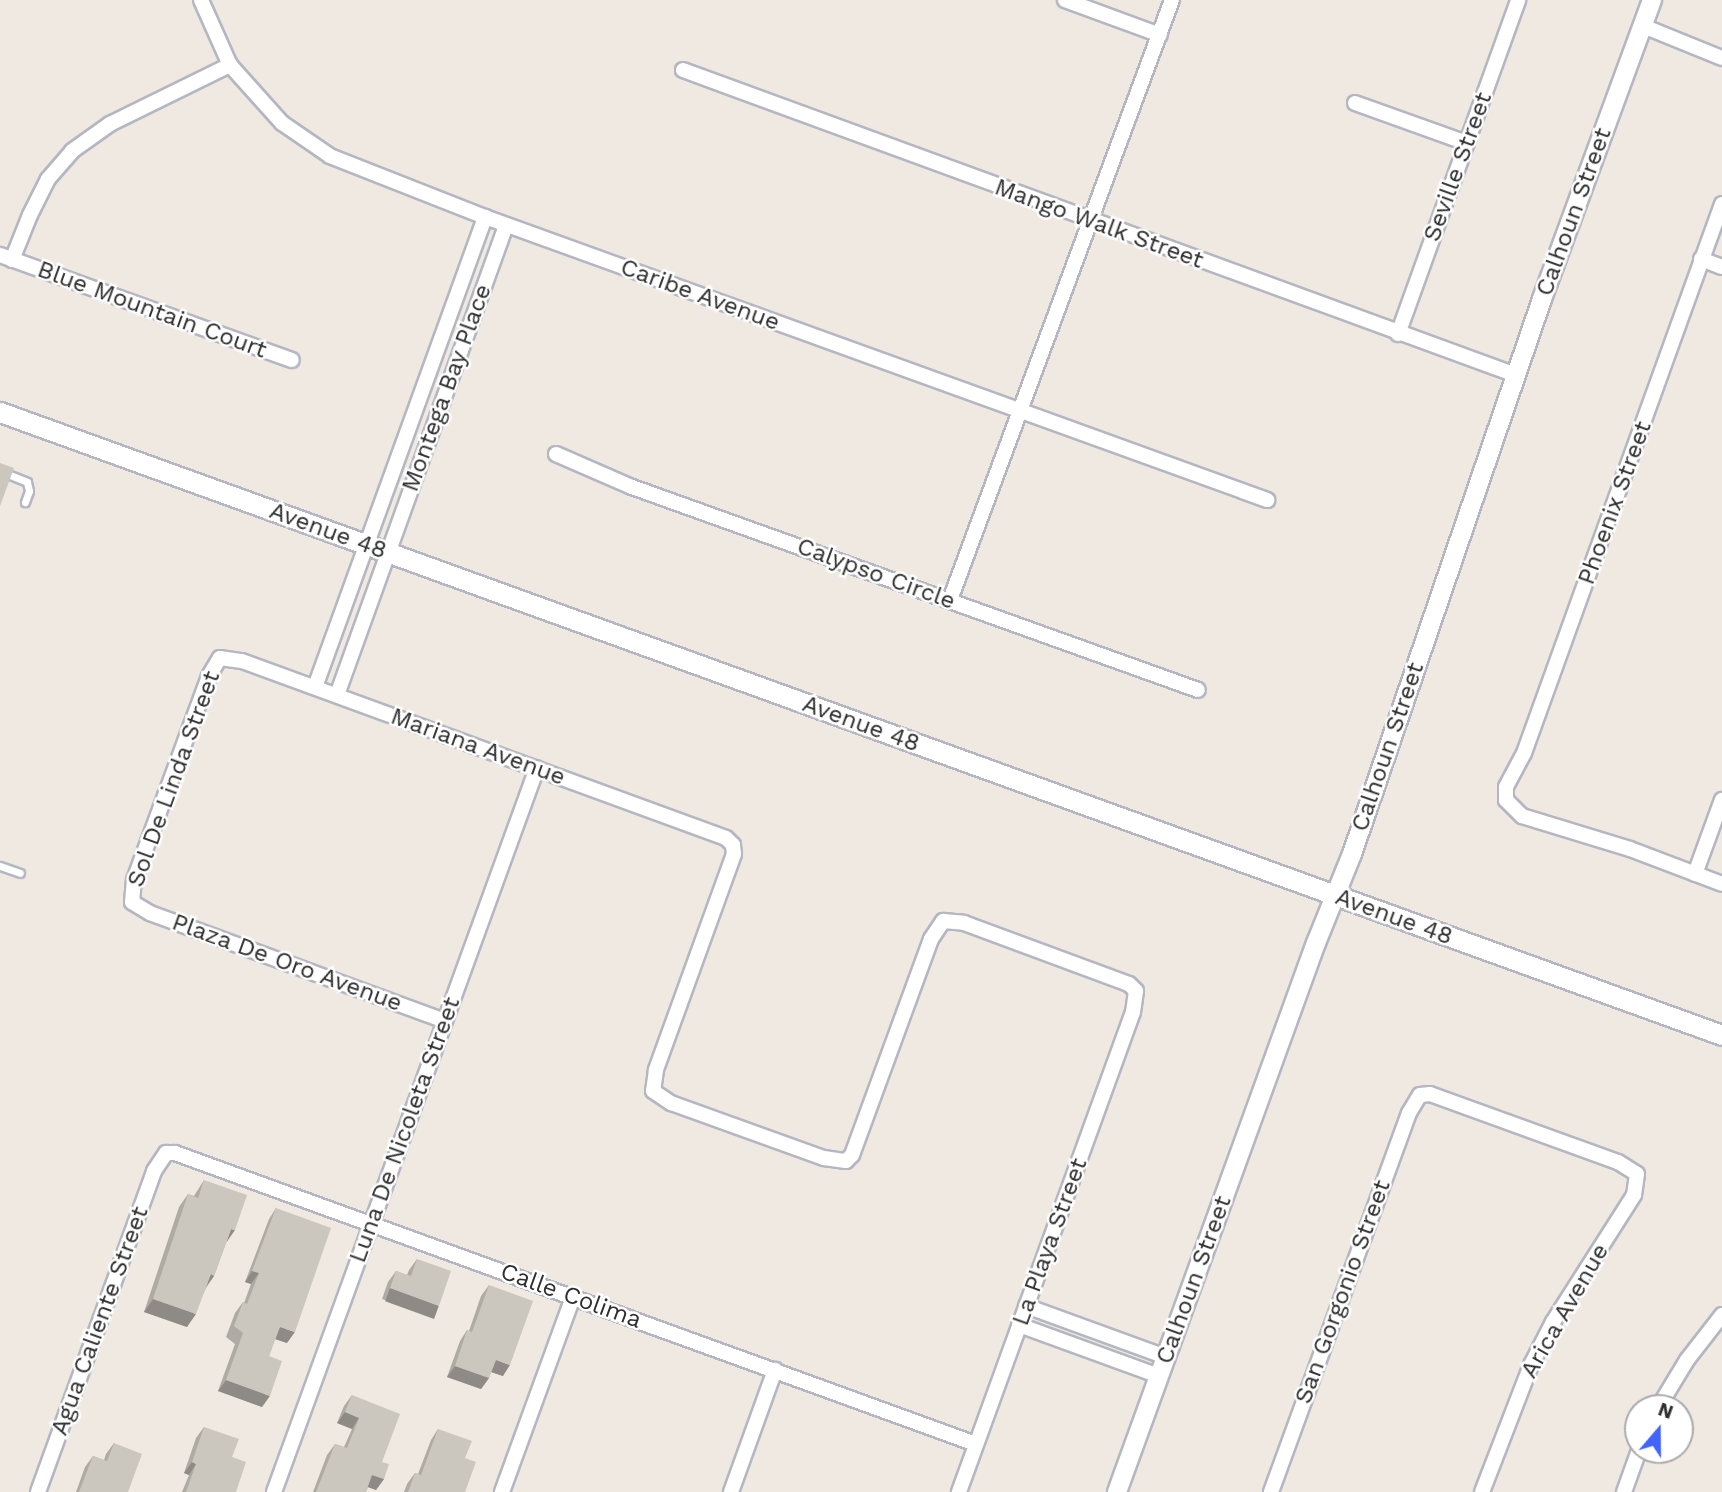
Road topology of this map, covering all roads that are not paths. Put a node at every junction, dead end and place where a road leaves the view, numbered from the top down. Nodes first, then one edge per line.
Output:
1 (201, 0) edge
2 (1065, 0) edge
3 (1172, 0) edge
4 (1518, 0) edge
5 (1652, 0) edge
6 (1643, 26) junction
7 (1160, 35) junction
8 (1722, 58) edge
9 (230, 65) junction
10 (683, 70) dead end
11 (1355, 103) dead end
12 (1467, 143) junction
13 (1722, 204) edge
14 (485, 217) junction
15 (1090, 221) junction
16 (506, 225) junction
17 (6, 257) edge
18 (1701, 259) junction
19 (1722, 267) edge
20 (1398, 334) junction
21 (292, 360) dead end
22 (1516, 375) junction
23 (1019, 410) junction
24 (0, 412) edge
25 (556, 454) dead end
26 (0, 471) edge
27 (1267, 500) dead end
28 (25, 502) dead end
29 (367, 545) junction
30 (388, 552) junction
31 (950, 600) junction
32 (220, 658) joint
33 (315, 687) junction
34 (1198, 690) dead end
35 (337, 695) junction
36 (537, 768) junction
37 (1722, 800) edge
38 (0, 866) edge
39 (20, 873) dead end
40 (1695, 874) junction
41 (1722, 884) edge
42 (1335, 896) junction
43 (132, 902) joint
44 (445, 1021) junction
45 (1722, 1035) edge
46 (166, 1153) joint
47 (846, 1161) joint
48 (1636, 1174) joint
49 (372, 1223) junction
50 (573, 1297) junction
51 (1027, 1306) junction
52 (1722, 1315) edge
53 (1019, 1325) junction
54 (1166, 1357) junction
55 (775, 1370) junction
56 (1159, 1376) junction
57 (1666, 1394) edge
58 (976, 1444) junction
59 (1634, 1464) edge
60 (38, 1492) edge
61 (274, 1492) edge
62 (502, 1492) edge
63 (731, 1492) edge
64 (959, 1492) edge
65 (1117, 1492) edge
66 (1271, 1492) edge
67 (1482, 1492) edge
68 (1624, 1492) edge

1 - 9 street, Caribe Avenue
2 - 7 street
3 - 7 street
4 - 12 street, Seville Street
5 - 6 street, Calhoun Street
6 - 8 street
6 - 22 street, Calhoun Street
7 - 15 street
9 - 14 street, Caribe Avenue
9 - 17 street
10 - 15 street, Mango Walk Street
11 - 12 street
12 - 20 street, Seville Street
13 - 18 street, Phoenix Street
14 - 16 street, Caribe Avenue
14 - 29 street, Montega Bay Place
15 - 20 street, Mango Walk Street
15 - 23 street
16 - 23 street, Caribe Avenue
16 - 30 street, Montega Bay Place
17 - 21 street, Blue Mountain Court
18 - 19 street
18 - 40 street, Phoenix Street
20 - 22 street, Mango Walk Street
22 - 42 street, Calhoun Street
23 - 27 street, Caribe Avenue
23 - 31 street
24 - 29 main road, Avenue 48
25 - 31 street, Calypso Circle
26 - 28 lane
29 - 30 main road, Avenue 48
29 - 33 street, Montega Bay Place
30 - 35 street, Montega Bay Place
30 - 42 main road, Avenue 48
31 - 34 street, Calypso Circle
32 - 33 street, Mariana Avenue
32 - 43 street, Sol De Linda Street
33 - 35 street, Mariana Avenue
35 - 36 street, Mariana Avenue
36 - 44 street, Luna De Nicoleta Street
36 - 47 street, Mariana Avenue
37 - 40 street
38 - 39 lane
40 - 41 street
42 - 45 main road, Avenue 48
42 - 54 street, Calhoun Street
43 - 44 street, Plaza De Oro Avenue
44 - 49 street, Luna De Nicoleta Street
46 - 49 street, Calle Colima
46 - 60 street, Agua Caliente Street
47 - 51 street, La Playa Street
48 - 66 street, San Gorgonio Street
48 - 67 street, Arica Avenue
49 - 50 street, Calle Colima
49 - 61 street, Luna De Nicoleta Street
50 - 55 street, Calle Colima
50 - 62 street
51 - 53 street, La Playa Street
51 - 54 street
52 - 57 street
53 - 56 street
53 - 58 street, La Playa Street
54 - 56 street, Calhoun Street
55 - 58 street, Calle Colima
55 - 63 street
56 - 65 street, Calhoun Street
58 - 64 street, La Playa Street
59 - 68 street

